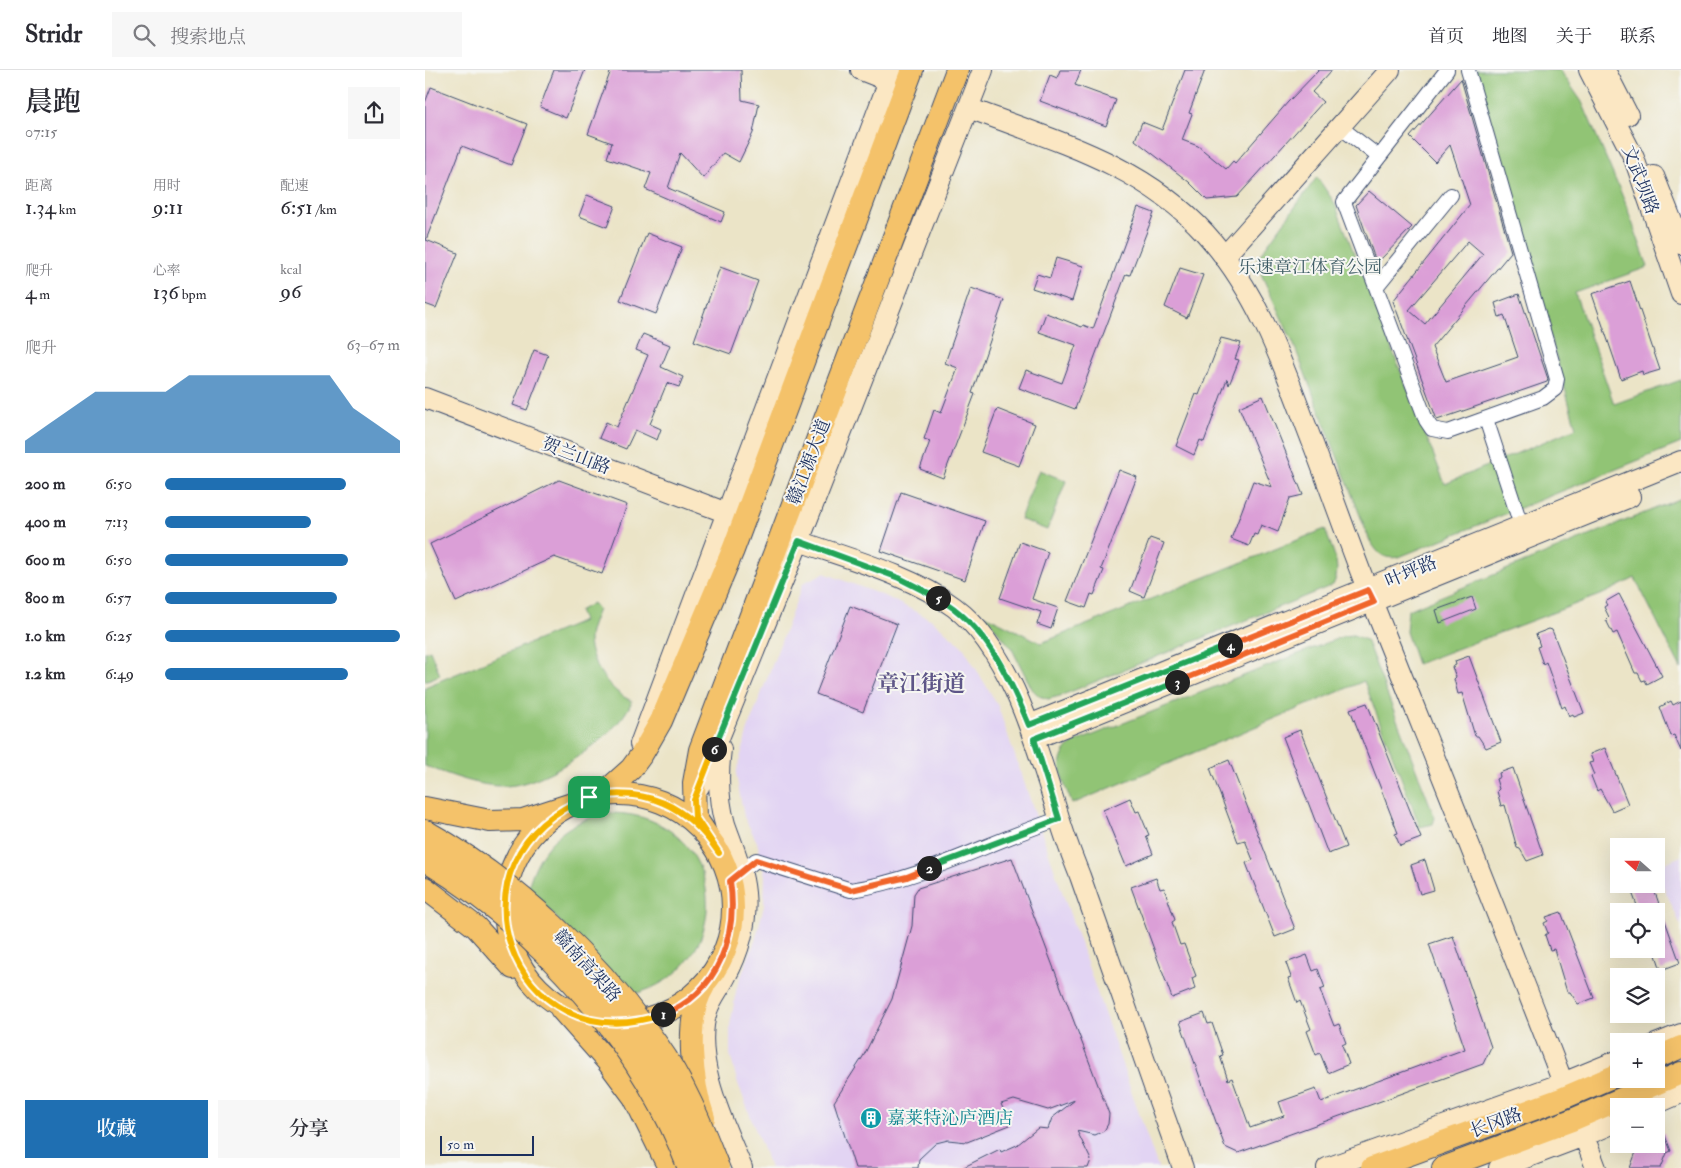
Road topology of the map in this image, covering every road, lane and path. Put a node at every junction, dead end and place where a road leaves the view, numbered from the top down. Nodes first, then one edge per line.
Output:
1 (861, 70) edge
2 (912, 70) edge
3 (957, 70) edge
4 (983, 70) edge
5 (1390, 70) edge
6 (1447, 70) edge
7 (1467, 70) edge
8 (1589, 70) edge
9 (1605, 70) edge
10 (891, 75) edge
11 (969, 108) junction
12 (1339, 127) junction
13 (1379, 157) junction
14 (1451, 195) dead end
15 (1681, 244) edge
16 (1224, 257) junction
17 (1376, 287) junction
18 (1681, 294) edge
19 (425, 398) edge
20 (1486, 418) junction
21 (1681, 461) edge
22 (1681, 476) edge
23 (727, 513) junction
24 (1523, 525) junction
25 (799, 541) junction
26 (1371, 596) junction
27 (723, 728) junction
28 (1032, 732) junction
29 (631, 769) junction
30 (694, 800) junction
31 (579, 801) junction
32 (425, 808) edge
33 (1059, 819) junction
34 (425, 833) edge
35 (719, 853) junction
36 (425, 858) edge
37 (736, 877) junction
38 (425, 888) edge
39 (717, 967) junction
40 (532, 984) junction
41 (557, 1006) junction
42 (1681, 1034) edge
43 (1665, 1040) edge
44 (1681, 1047) edge
45 (1665, 1054) edge
46 (1610, 1064) edge
47 (1681, 1073) edge
48 (1610, 1078) edge
49 (1563, 1083) junction
50 (1681, 1092) edge
51 (1665, 1099) edge
52 (645, 1116) junction
53 (1610, 1125) edge
54 (1584, 1136) junction
55 (658, 1168) edge
56 (669, 1168) edge
57 (691, 1168) edge
58 (716, 1168) edge
59 (723, 1168) edge
60 (743, 1168) edge
61 (1183, 1168) edge
62 (1327, 1168) edge
63 (1372, 1168) edge
64 (1443, 1168) edge
65 (1499, 1168) edge
66 (1596, 1168) edge

1 - 10 street
2 - 29 main road
3 - 30 main road, 赣江源大道
4 - 11 street
5 - 12 street
6 - 13 street
7 - 20 street
8 - 18 street, 文武坝路
9 - 15 street, 文武坝路
10 - 23 street
11 - 16 street
11 - 25 street
12 - 13 street
12 - 16 street
13 - 17 street
14 - 17 street
16 - 26 street
17 - 20 street
19 - 23 street, 贺兰山路
20 - 24 street
21 - 24 street, 叶坪路
22 - 26 street, 叶坪路
23 - 29 street
24 - 26 street, 叶坪路
25 - 27 street
25 - 28 street
26 - 28 street, 叶坪路
26 - 49 street
27 - 30 street
27 - 37 street
28 - 33 street
29 - 31 main road
30 - 35 main road, 赣江源大道
31 - 32 main road
31 - 35 main road
31 - 40 main road
33 - 37 street
33 - 61 street
34 - 58 highway, 赣南高架路, bridge
35 - 37 main road
36 - 57 highway, 赣南高架路, bridge
37 - 39 main road
37 - 60 street
38 - 40 main road
39 - 41 main road
39 - 59 main road
40 - 41 main road
41 - 52 main road
42 - 43 street
44 - 45 main road
46 - 49 street
47 - 64 main road, 长冈路
48 - 63 main road, 长冈路
49 - 62 street
50 - 51 street
52 - 55 street
52 - 56 main road
53 - 54 street
54 - 65 street
54 - 66 street

